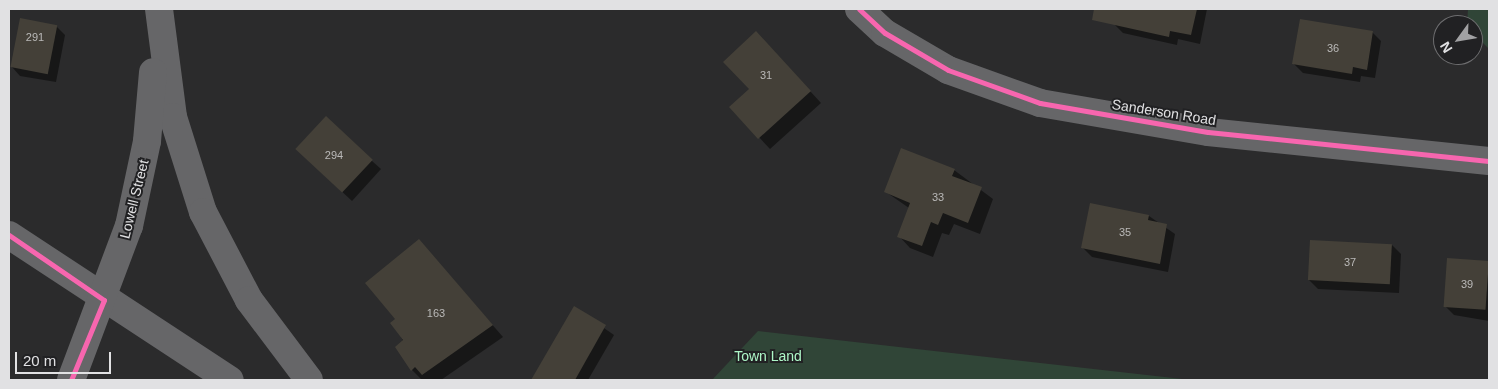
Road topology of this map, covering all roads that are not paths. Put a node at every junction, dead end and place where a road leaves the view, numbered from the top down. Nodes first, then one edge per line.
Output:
1 (153, 9) edge
2 (159, 9) edge
3 (859, 9) edge
4 (1489, 161) edge
5 (9, 235) edge
6 (104, 300) junction
7 (71, 380) edge
8 (230, 380) edge
9 (309, 380) edge

1 - 6 main road, Lowell Street
2 - 9 main road
3 - 4 main road, Sanderson Road
5 - 6 main road
6 - 7 main road, Lowell Street
6 - 8 main road

